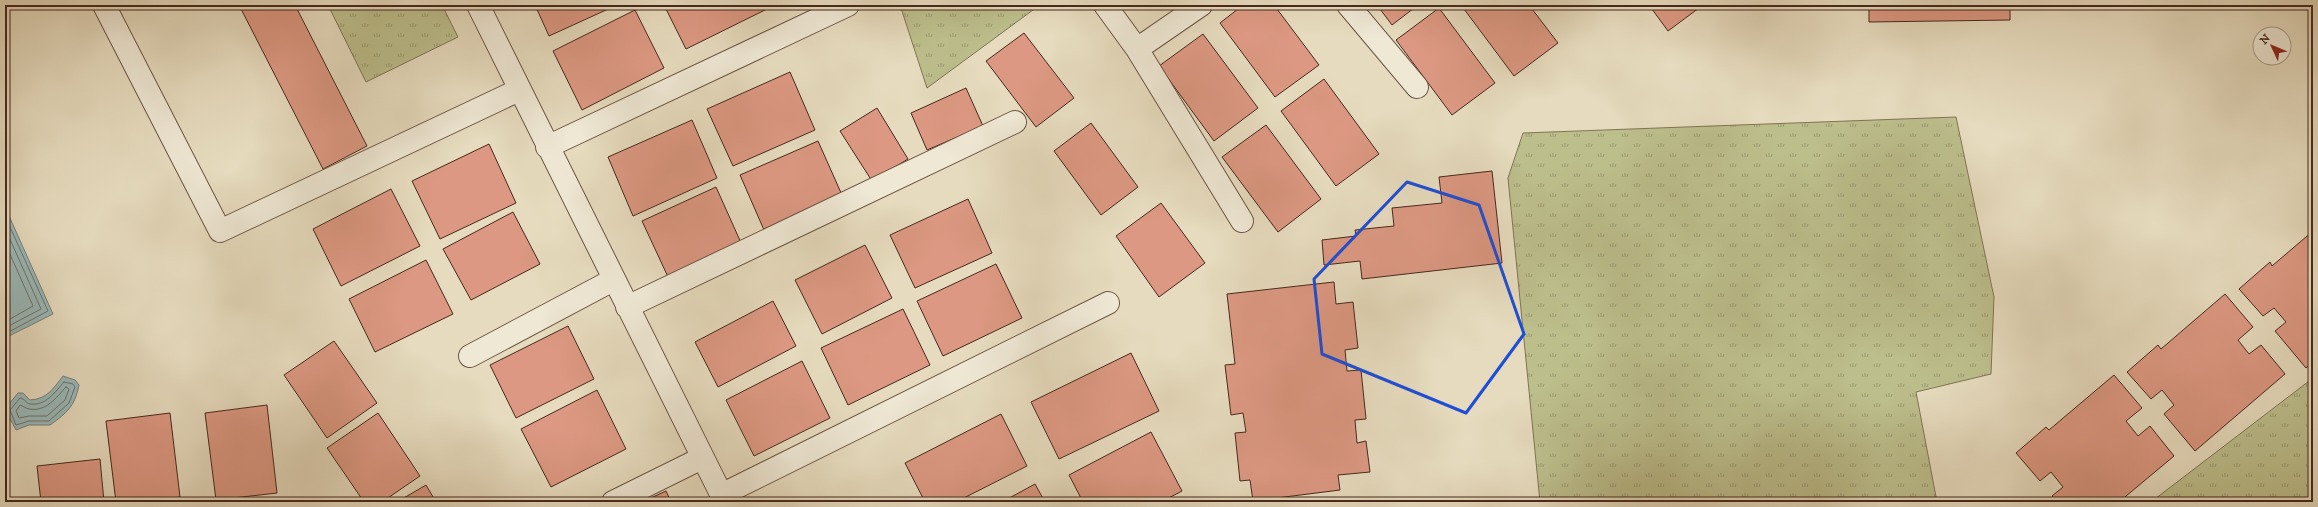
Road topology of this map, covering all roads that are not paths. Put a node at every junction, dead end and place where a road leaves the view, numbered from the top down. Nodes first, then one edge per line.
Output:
1 (104, 5) edge
2 (478, 5) edge
3 (848, 5) edge
4 (1105, 5) edge
5 (1202, 5) edge
6 (1348, 5) edge
7 (1137, 49) junction
8 (1417, 88) dead end
9 (519, 90) junction
10 (1015, 122) dead end
11 (547, 147) junction
12 (1242, 221) dead end
13 (613, 280) junction
14 (1108, 303) dead end
15 (627, 308) junction
16 (470, 356) dead end
17 (702, 458) junction
18 (723, 499) edge
19 (613, 502) edge

1 - 9 street
2 - 9 street
3 - 11 street
4 - 7 street
5 - 7 street
6 - 8 street
7 - 12 street
9 - 11 street
10 - 15 street
11 - 13 street
13 - 15 street
13 - 16 street
14 - 18 street
15 - 17 street
17 - 18 street
17 - 19 street

